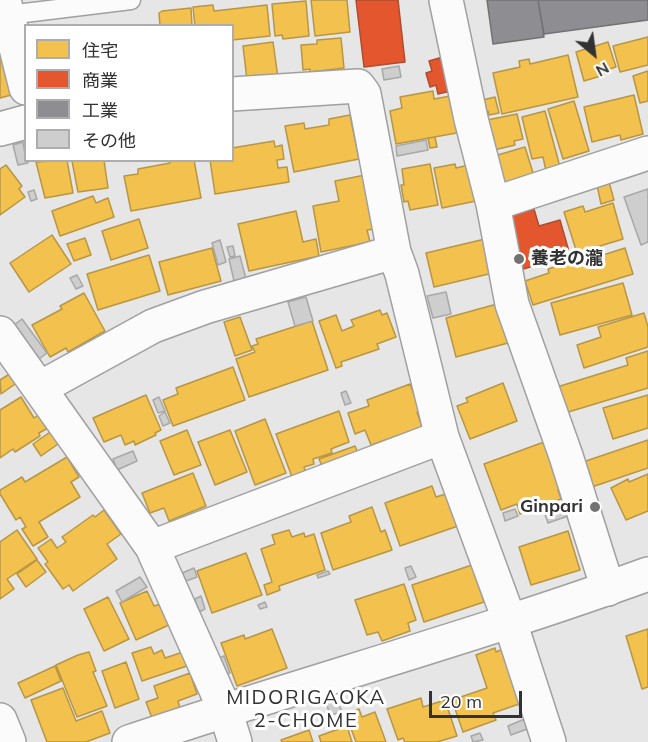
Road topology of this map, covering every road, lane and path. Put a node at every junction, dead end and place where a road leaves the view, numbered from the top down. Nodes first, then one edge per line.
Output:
1 (131, 0) edge
2 (446, 0) edge
3 (6, 8) edge
4 (24, 80) edge
5 (234, 94) edge
6 (24, 123) edge
7 (0, 129) edge
8 (648, 153) edge
9 (492, 204) junction
10 (394, 252) junction
11 (0, 333) edge
12 (40, 388) junction
13 (442, 436) junction
14 (152, 547) junction
15 (648, 574) edge
16 (608, 589) junction
17 (510, 622) junction
18 (225, 710) junction
19 (0, 720) edge
20 (9, 742) edge
21 (129, 742) edge
22 (235, 742) edge
23 (549, 742) edge

1 - 3 lane
2 - 9 street
3 - 4 street
5 - 10 street
6 - 7 street
8 - 9 street
9 - 16 street
10 - 12 street
10 - 13 street
11 - 12 street
12 - 14 street
13 - 14 street
13 - 17 street
14 - 18 street
15 - 16 street
16 - 17 street
17 - 18 street
17 - 23 street
18 - 21 street
18 - 22 street
19 - 20 street

